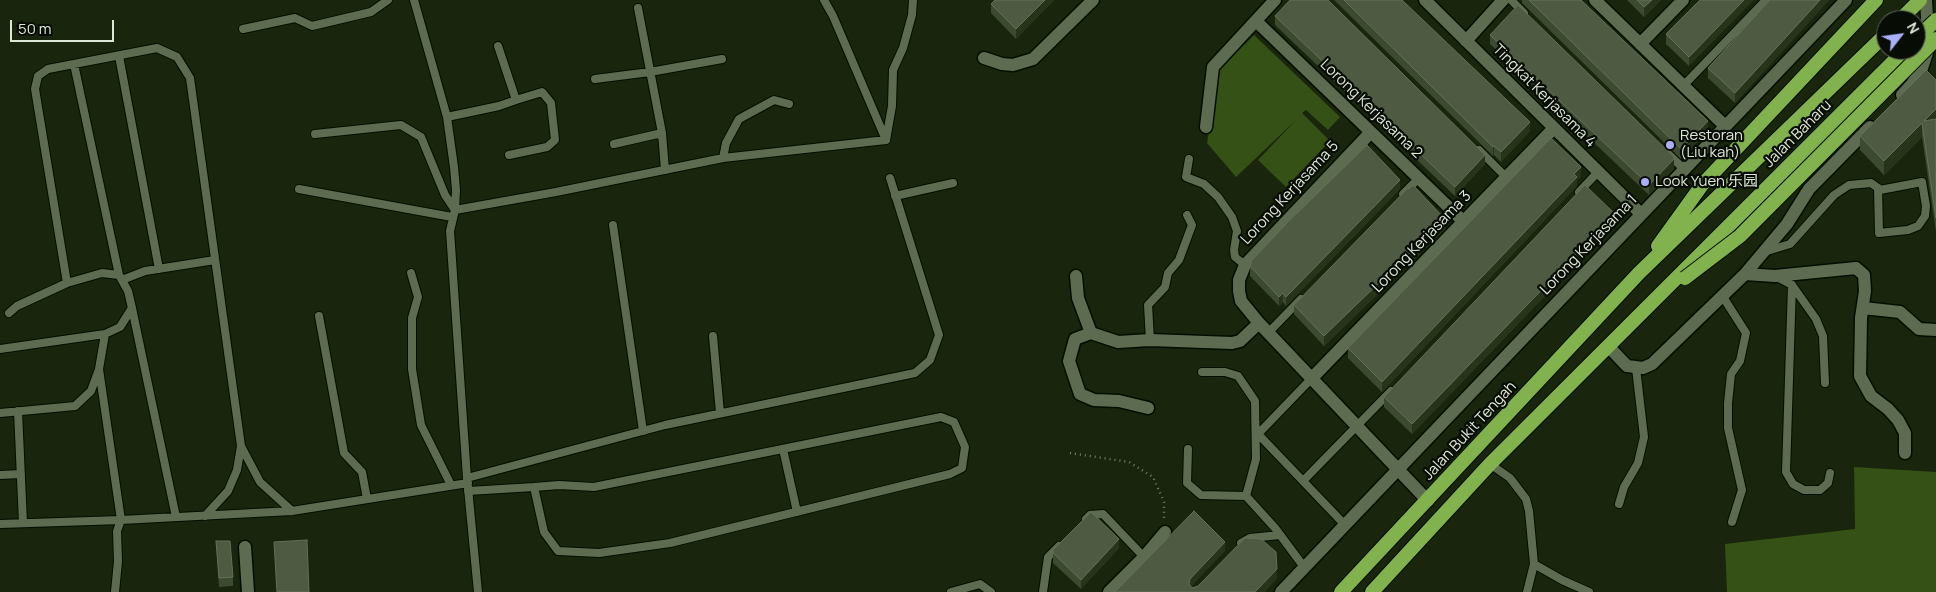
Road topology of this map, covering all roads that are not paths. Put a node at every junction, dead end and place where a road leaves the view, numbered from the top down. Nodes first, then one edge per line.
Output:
1 (388, 0) edge
2 (414, 0) edge
3 (824, 0) edge
4 (913, 0) edge
5 (1093, 0) edge
6 (1275, 0) edge
7 (1425, 0) edge
8 (1503, 0) edge
9 (1511, 0) edge
10 (1595, 0) edge
11 (1683, 0) edge
12 (1766, 0) edge
13 (1846, 0) edge
14 (1876, 0) edge
15 (1920, 0) edge
16 (1926, 0) edge
17 (638, 8) dead end
18 (1910, 10) edge
19 (1532, 20) edge
20 (1936, 20) edge
21 (1256, 21) junction
22 (243, 29) dead end
23 (1926, 30) edge
24 (1936, 39) edge
25 (1466, 40) junction
26 (1640, 44) junction
27 (1876, 44) edge
28 (498, 46) dead end
29 (118, 56) junction
30 (984, 58) dead end
31 (722, 59) dead end
32 (1895, 60) edge
33 (74, 64) junction
34 (650, 72) junction
35 (595, 79) dead end
36 (1683, 86) junction
37 (516, 100) junction
38 (789, 104) dead end
39 (1892, 105) edge
40 (447, 117) junction
41 (1879, 118) edge
42 (1725, 126) junction
43 (1206, 127) dead end
44 (1554, 128) junction
45 (1371, 132) junction
46 (662, 133) junction
47 (316, 134) dead end
48 (886, 140) junction
49 (1472, 143) edge
50 (614, 144) dead end
51 (1664, 149) edge
52 (509, 155) dead end
53 (723, 158) junction
54 (1189, 159) dead end
55 (1684, 169) junction
56 (665, 170) junction
57 (1598, 172) junction
58 (890, 178) dead end
59 (1419, 178) junction
60 (1506, 178) junction
61 (953, 183) dead end
62 (1878, 188) junction
63 (299, 189) dead end
64 (895, 196) junction
65 (1398, 199) edge
66 (1571, 201) edge
67 (454, 213) junction
68 (1641, 214) junction
69 (1187, 215) dead end
70 (1464, 222) junction
71 (613, 225) dead end
72 (1762, 252) junction
73 (215, 260) junction
74 (1245, 265) junction
75 (159, 269) junction
76 (411, 273) dead end
77 (1639, 273) junction
78 (1745, 274) junction
79 (1076, 276) dead end
80 (1775, 276) junction
81 (120, 277) junction
82 (67, 283) junction
83 (1792, 284) junction
84 (1310, 290) edge
85 (1622, 291) joint
86 (1724, 297) junction
87 (132, 308) junction
88 (1863, 308) junction
89 (10, 313) dead end
90 (319, 316) dead end
91 (1259, 323) junction
92 (1628, 326) junction
93 (1936, 330) edge
94 (1269, 332) junction
95 (1091, 333) junction
96 (104, 334) junction
97 (713, 336) dead end
98 (1150, 340) junction
99 (1608, 346) junction
100 (0, 349) edge
101 (1636, 368) junction
102 (99, 369) junction
103 (1202, 372) dead end
104 (1312, 378) junction
105 (1399, 382) edge
106 (1825, 383) dead end
107 (1148, 408) dead end
108 (18, 411) junction
109 (0, 413) edge
110 (720, 413) junction
111 (1358, 426) junction
112 (643, 431) junction
113 (241, 446) junction
114 (783, 449) junction
115 (1188, 449) dead end
116 (1905, 453) dead end
117 (1490, 464) junction
118 (1398, 469) junction
119 (1830, 473) dead end
120 (21, 474) junction
121 (0, 475) edge
122 (1303, 481) junction
123 (468, 484) junction
124 (451, 485) junction
125 (534, 487) junction
126 (1246, 496) junction
127 (367, 499) junction
128 (1428, 501) junction
129 (1619, 504) dead end
130 (292, 511) junction
131 (797, 512) junction
132 (205, 516) junction
133 (176, 517) junction
134 (121, 520) junction
135 (1732, 522) dead end
136 (23, 523) junction
137 (0, 524) edge
138 (1345, 524) junction
139 (1078, 527) edge
140 (1165, 532) road end
141 (1280, 535) junction
142 (1066, 539) edge
143 (245, 547) dead end
144 (1233, 551) edge
145 (1144, 557) junction
146 (1534, 564) junction
147 (1304, 567) junction
148 (115, 592) edge
149 (248, 592) edge
150 (478, 592) edge
151 (951, 592) edge
152 (990, 592) edge
153 (1043, 592) edge
154 (1109, 592) edge
155 (1281, 592) edge
156 (1341, 592) edge
157 (1372, 592) edge
158 (1527, 592) edge
159 (1589, 592) edge

1 - 22 lane
2 - 40 lane
3 - 48 lane
4 - 48 lane
5 - 30 street
6 - 21 street
7 - 25 street, Tingkat Kerjasama 4
8 - 25 street
9 - 19 lane
10 - 26 street
11 - 26 street
12 - 36 lane
13 - 42 street, Lorong Kerjasama 1
14 - 77 highway
15 - 18 highway
16 - 39 street
17 - 34 lane
20 - 23 highway, bridge
21 - 43 street
21 - 45 street, Lorong Kerjasama 2
24 - 92 highway, bridge
25 - 44 street, Tingkat Kerjasama 4
26 - 36 street
27 - 77 highway, Jalan Baharu
28 - 37 lane
29 - 33 lane
29 - 73 lane
29 - 75 lane
31 - 34 lane
32 - 92 highway, Jalan Baharu
33 - 81 lane
33 - 82 lane
34 - 35 lane
34 - 46 lane
36 - 42 street
37 - 40 lane
37 - 52 lane
38 - 53 lane
40 - 67 lane
41 - 72 street
42 - 55 street, Lorong Kerjasama 1
44 - 57 street, Tingkat Kerjasama 4
44 - 60 street, Lorong Kerjasama 3
45 - 59 street, Lorong Kerjasama 2
45 - 74 street, Lorong Kerjasama 5
46 - 50 lane
46 - 56 lane
47 - 67 lane
48 - 53 lane
49 - 60 lane
51 - 55 lane
53 - 56 lane
54 - 74 lane
55 - 68 street, Lorong Kerjasama 1
56 - 67 lane
57 - 66 lane
57 - 68 street, Tingkat Kerjasama 4
58 - 64 lane
59 - 65 lane
59 - 70 street, Lorong Kerjasama 2
60 - 70 street, Lorong Kerjasama 3
61 - 64 lane
62 - 62 lane
62 - 72 lane
63 - 67 lane
64 - 110 lane
67 - 123 lane
68 - 118 street, Lorong Kerjasama 1
69 - 98 lane
70 - 104 street, Lorong Kerjasama 3
71 - 112 lane
72 - 78 street
73 - 75 lane
73 - 113 lane
74 - 91 street, Lorong Kerjasama 5
75 - 81 lane
76 - 124 lane
77 - 85 highway, Jalan Baharu
78 - 80 street
78 - 86 street
79 - 95 street
80 - 83 lane
80 - 88 street
81 - 82 lane
81 - 87 lane
82 - 89 lane
83 - 106 lane
83 - 119 lane
84 - 94 lane
85 - 128 highway, Jalan Bukit Tengah
86 - 101 street
86 - 135 lane
87 - 96 lane
87 - 133 lane
88 - 93 street
88 - 116 street
90 - 127 lane
91 - 94 street
91 - 98 street
92 - 99 highway
94 - 104 street
95 - 98 street
95 - 107 street
96 - 100 lane
96 - 102 lane
97 - 110 lane
99 - 101 street
99 - 117 highway
101 - 129 lane
102 - 108 lane
102 - 134 lane
103 - 126 lane
104 - 111 street
104 - 122 lane
105 - 111 lane
108 - 109 lane
108 - 120 lane
110 - 112 lane
111 - 118 street
111 - 122 lane
112 - 123 lane
113 - 130 lane
113 - 132 lane
114 - 125 lane
114 - 131 lane
114 - 131 lane
115 - 126 lane
117 - 146 lane
117 - 157 highway
118 - 128 street
118 - 138 street, Lorong Kerjasama 1
120 - 121 lane
120 - 136 lane
122 - 138 lane
123 - 124 lane
123 - 125 lane
123 - 150 lane
124 - 127 lane
125 - 131 lane
126 - 141 lane
127 - 130 lane
128 - 156 highway, Jalan Bukit Tengah
130 - 132 lane
132 - 133 lane
133 - 134 lane
134 - 136 lane
134 - 148 lane
136 - 137 lane
138 - 147 street, Lorong Kerjasama 1
139 - 145 lane
140 - 145 street
141 - 144 lane
141 - 147 lane
142 - 153 lane
143 - 149 street
145 - 154 street
146 - 158 lane
146 - 159 lane
147 - 155 street, Lorong Kerjasama 1
151 - 152 lane

